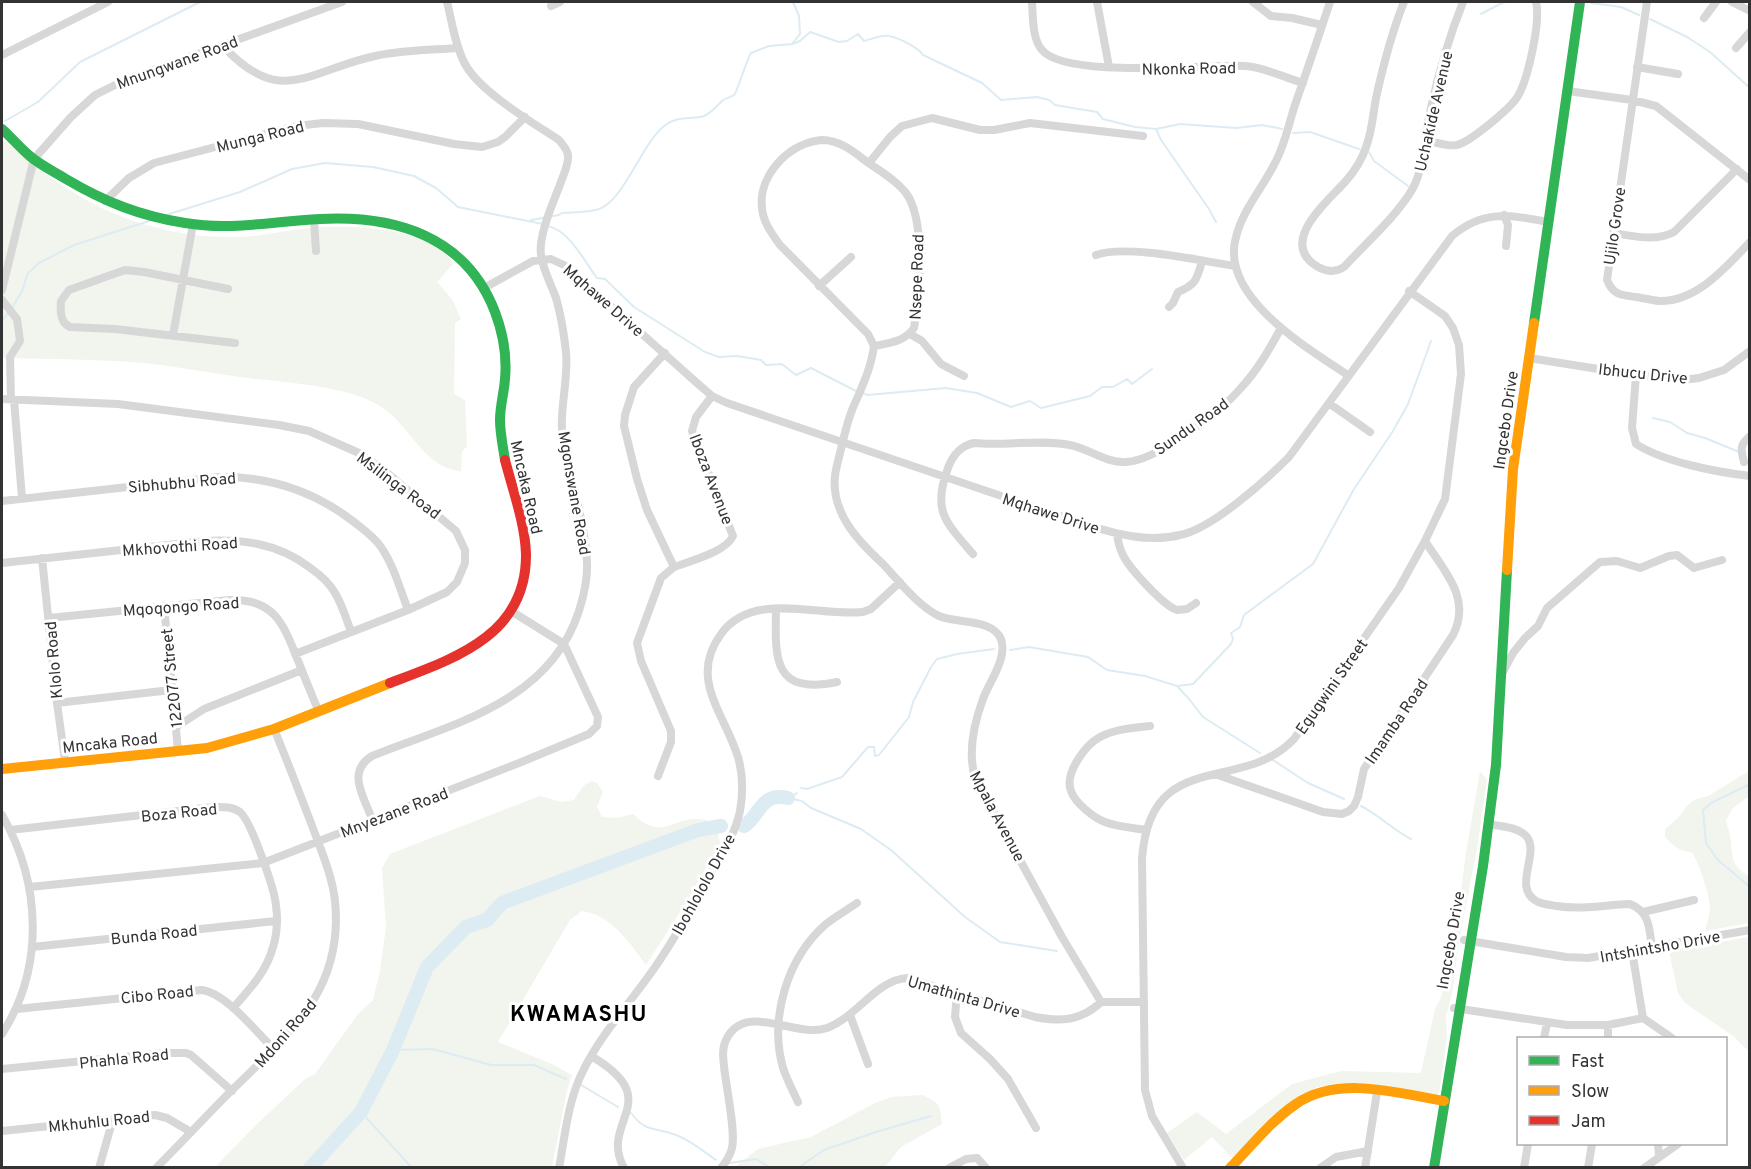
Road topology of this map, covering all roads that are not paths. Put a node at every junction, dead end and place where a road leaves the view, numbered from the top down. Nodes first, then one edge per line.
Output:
1 (108, 2) edge
2 (342, 2) edge
3 (447, 2) edge
4 (561, 2) edge
5 (1032, 2) edge
6 (1097, 2) edge
7 (1253, 2) edge
8 (1330, 2) edge
9 (1404, 2) edge
10 (1463, 2) edge
11 (1536, 2) edge
12 (1580, 2) edge
13 (1647, 2) edge
14 (1716, 2) edge
15 (1732, 2) edge
16 (551, 6) dead end
17 (1749, 11) edge
18 (1704, 18) dead end
19 (1322, 26) junction
20 (1749, 32) edge
21 (223, 46) junction
22 (458, 48) junction
23 (1736, 48) dead end
24 (2, 55) edge
25 (1109, 67) junction
26 (1637, 67) junction
27 (1678, 74) dead end
28 (1303, 83) junction
29 (1568, 92) junction
30 (1632, 100) junction
31 (525, 117) junction
32 (2, 129) edge
33 (1143, 135) dead end
34 (1425, 140) junction
35 (34, 159) junction
36 (869, 163) junction
37 (1737, 169) junction
38 (1749, 180) edge
39 (105, 201) junction
40 (1504, 215) junction
41 (314, 220) junction
42 (1548, 222) junction
43 (193, 224) junction
44 (1613, 233) junction
45 (1749, 242) edge
46 (1506, 246) dead end
47 (316, 250) dead end
48 (1096, 255) dead end
49 (851, 257) dead end
50 (541, 259) junction
51 (1203, 261) junction
52 (1235, 266) junction
53 (183, 280) junction
54 (819, 286) junction
55 (484, 288) junction
56 (228, 289) dead end
57 (2, 290) edge
58 (1409, 291) junction
59 (2, 300) edge
60 (1169, 307) dead end
61 (1281, 328) junction
62 (910, 334) junction
63 (173, 335) junction
64 (235, 344) dead end
65 (874, 346) junction
66 (1749, 351) edge
67 (664, 353) junction
68 (1529, 358) junction
69 (1636, 375) junction
70 (964, 376) dead end
71 (1349, 376) junction
72 (712, 396) junction
73 (2, 399) edge
74 (12, 400) junction
75 (1330, 404) junction
76 (1370, 432) dead end
77 (1749, 436) edge
78 (842, 443) junction
79 (1744, 462) dead end
80 (1749, 476) edge
81 (944, 478) junction
82 (22, 498) junction
83 (2, 501) edge
84 (1117, 534) junction
85 (1425, 541) junction
86 (973, 554) dead end
87 (42, 558) junction
88 (1722, 560) dead end
89 (2, 563) edge
90 (674, 567) junction
91 (900, 582) junction
92 (1196, 603) dead end
93 (164, 606) junction
94 (776, 609) junction
95 (408, 610) junction
96 (511, 610) junction
97 (49, 618) junction
98 (351, 632) junction
99 (564, 644) junction
100 (295, 654) junction
101 (302, 670) junction
102 (1502, 675) junction
103 (837, 682) dead end
104 (171, 690) junction
105 (57, 703) junction
106 (319, 712) junction
107 (1150, 726) dead end
108 (176, 727) junction
109 (274, 729) junction
110 (178, 750) junction
111 (65, 761) junction
112 (2, 769) edge
113 (1215, 774) junction
114 (658, 776) dead end
115 (2, 815) edge
116 (372, 819) junction
117 (1488, 824) junction
118 (10, 830) junction
119 (1147, 830) junction
120 (318, 842) junction
121 (263, 863) junction
122 (30, 887) junction
123 (1694, 900) dead end
124 (857, 903) dead end
125 (1643, 912) junction
126 (276, 921) junction
127 (1749, 930) edge
128 (1467, 941) junction
129 (32, 947) junction
130 (1652, 947) junction
131 (1632, 951) junction
132 (957, 992) junction
133 (1101, 1002) junction
134 (1144, 1002) junction
135 (233, 1008) junction
136 (1457, 1008) junction
137 (17, 1009) junction
138 (850, 1015) junction
139 (1642, 1018) junction
140 (1547, 1023) junction
141 (778, 1024) junction
142 (1608, 1025) junction
143 (2, 1034) edge
144 (1544, 1037) edge
145 (1608, 1037) edge
146 (1670, 1037) edge
147 (274, 1049) junction
148 (591, 1056) junction
149 (868, 1064) dead end
150 (2, 1069) edge
151 (232, 1091) junction
152 (1377, 1092) junction
153 (1443, 1101) junction
154 (798, 1102) dead end
155 (113, 1119) junction
156 (1036, 1128) dead end
157 (2, 1131) edge
158 (192, 1132) junction
159 (1528, 1145) edge
160 (1592, 1145) edge
161 (1658, 1145) edge
162 (1675, 1145) edge
163 (1368, 1151) junction
164 (1659, 1157) junction
165 (99, 1167) edge
166 (156, 1167) edge
167 (559, 1167) edge
168 (624, 1167) edge
169 (721, 1167) edge
170 (950, 1167) edge
171 (986, 1167) edge
172 (1183, 1167) edge
173 (1230, 1167) edge
174 (1320, 1167) edge
175 (1365, 1167) edge
176 (1434, 1167) edge
177 (1524, 1167) edge
178 (1588, 1167) edge
179 (1644, 1167) edge

1 - 24 street
2 - 21 street, Mnungwane Road
3 - 22 street
4 - 16 street
5 - 25 street, Nkonka Road
6 - 25 street
7 - 19 street
8 - 19 street
9 - 34 street, Uchakide Avenue
10 - 34 street, Uchakide Avenue
11 - 34 street
12 - 29 street, Ingcebo Drive
13 - 26 street, Ujilo Grove
14 - 18 street
15 - 17 street
19 - 28 street
20 - 23 street
21 - 22 street
21 - 35 street, Mnungwane Road
22 - 31 street
25 - 28 street, Nkonka Road
26 - 27 street
26 - 30 street, Ujilo Grove
28 - 52 street
29 - 30 street
29 - 42 street, Ingcebo Drive
30 - 37 street
30 - 44 street, Ujilo Grove
31 - 39 street, Munga Road
31 - 50 street
32 - 35 street, Mncaka Road
33 - 36 street
35 - 39 street, Mncaka Road
35 - 57 street
36 - 54 street, Nsepe Road
36 - 62 street, Nsepe Road
37 - 38 street
37 - 44 street
39 - 43 street, Mncaka Road
40 - 42 street, Mqhawe Drive
40 - 46 street
40 - 58 street, Mqhawe Drive
41 - 43 street, Mncaka Road
41 - 47 street
41 - 55 street, Mncaka Road
42 - 68 street, Ingcebo Drive
43 - 53 street
44 - 45 street, Ujilo Grove
48 - 51 street
49 - 54 street
50 - 55 street, Mqhawe Drive
50 - 67 street, Mqhawe Drive
50 - 99 street, Mgonswane Road
51 - 52 street
51 - 60 street
52 - 61 street
53 - 56 street
53 - 63 street
53 - 63 street
54 - 65 street, Nsepe Road
55 - 96 street, Mncaka Road
58 - 71 street, Mqhawe Drive
58 - 85 street, Egugwini Street
59 - 74 street
61 - 71 street
61 - 81 street, Sundu Road
62 - 65 street, Nsepe Road
62 - 70 street
63 - 64 street
65 - 78 street
66 - 69 street, Ibhucu Drive
67 - 72 street, Mqhawe Drive
67 - 90 street
68 - 69 street, Ibhucu Drive
68 - 102 street, Ingcebo Drive
69 - 80 street
71 - 75 street, Mqhawe Drive
72 - 78 street, Mqhawe Drive
72 - 90 street, Iboza Avenue
73 - 74 street, Msilinga Road
74 - 82 street
74 - 95 street, Msilinga Road
75 - 76 street
75 - 84 street, Mqhawe Drive
77 - 79 street
78 - 81 street, Mqhawe Drive
78 - 91 street, Mpala Avenue
81 - 84 street, Mqhawe Drive
81 - 86 street
82 - 83 street, Sibhubhu Road
82 - 95 street, Sibhubhu Road
84 - 92 street
85 - 113 street, Egugwini Street
85 - 113 street, Imamba Road
87 - 89 street, Mkhovothi Road
87 - 97 street, Klolo Road
87 - 98 street, Mkhovothi Road
88 - 102 street
90 - 114 street
91 - 94 street, Ibohlololo Drive
91 - 133 street, Mpala Avenue
93 - 97 street, Mqoqongo Road
93 - 100 street, Mqoqongo Road
93 - 104 street, 122077 Street
94 - 103 street
94 - 148 street, Ibohlololo Drive
95 - 98 street, Msilinga Road
96 - 99 street
96 - 106 street, Mncaka Road
97 - 105 street, Klolo Road
98 - 100 street, Msilinga Road
99 - 116 street, Mgonswane Road
99 - 116 street, Mnyezane Road
100 - 101 street, Mqoqongo Road
101 - 106 street, Mqoqongo Road
101 - 108 street
102 - 117 street, Ingcebo Drive
104 - 105 street
104 - 108 street, 122077 Street
105 - 111 street, Klolo Road
106 - 109 street, Mncaka Road
107 - 119 street
108 - 110 street, 122077 Street
109 - 110 street, Mncaka Road
109 - 120 street, Mdoni Road
110 - 111 street, Mncaka Road
111 - 112 street, Mncaka Road
113 - 119 street, Egugwini Street
115 - 118 street
116 - 120 street, Mnyezane Road
117 - 125 street
117 - 128 street, Ingcebo Drive
118 - 121 street, Boza Road
118 - 122 street
119 - 134 street, Egugwini Street
120 - 121 street, Mnyezane Road
120 - 147 street, Mdoni Road
121 - 122 street, Mnyezane Road
121 - 126 street, Boza Road
122 - 129 street
123 - 125 street
124 - 141 street
125 - 130 street
126 - 129 street, Bunda Road
126 - 135 street, Boza Road
127 - 130 street, Intshintsho Drive
128 - 131 street, Intshintsho Drive
128 - 136 street, Ingcebo Drive
129 - 137 street
130 - 131 street, Intshintsho Drive
131 - 139 street
132 - 133 street, Umathinta Drive
132 - 138 street, Umathinta Drive
132 - 156 street
133 - 134 street
134 - 172 street, Egugwini Street
135 - 137 street, Cibo Road
135 - 147 street, Cibo Road
136 - 140 street
136 - 153 street, Ingcebo Drive
137 - 143 street
138 - 141 street, Umathinta Drive
138 - 149 street
139 - 142 street
139 - 146 street
140 - 142 street
140 - 144 street
141 - 154 street
141 - 169 street, Umathinta Drive
142 - 145 street
147 - 151 street, Mdoni Road
148 - 167 street, Ibohlololo Drive
148 - 168 street
150 - 151 street, Phahla Road
151 - 158 street, Mdoni Road
152 - 153 street
152 - 163 street
152 - 173 street
153 - 176 street, Ingcebo Drive
155 - 157 street, Mkhuhlu Road
155 - 158 street, Mkhuhlu Road
155 - 165 street
158 - 166 street, Mdoni Road
159 - 177 street
160 - 178 street
161 - 164 street
162 - 164 street
163 - 174 street
163 - 175 street
164 - 179 street
170 - 171 street

